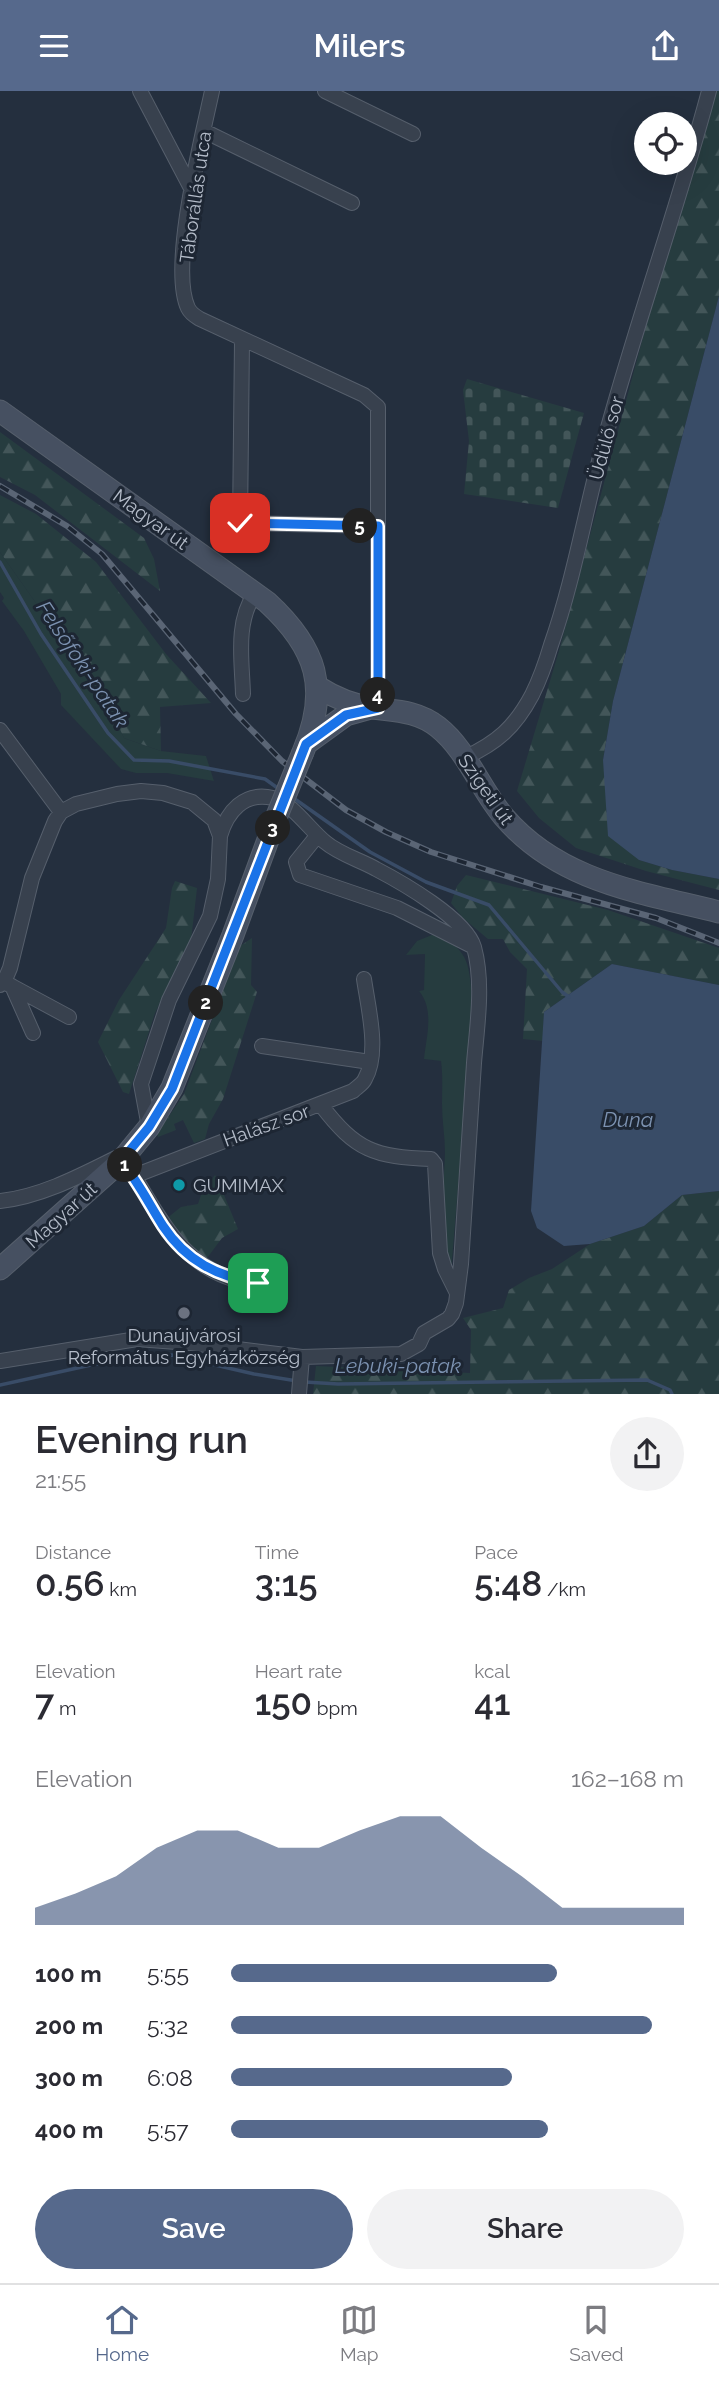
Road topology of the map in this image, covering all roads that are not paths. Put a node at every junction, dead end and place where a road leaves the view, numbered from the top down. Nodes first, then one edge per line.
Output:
1 (140, 91) edge
2 (212, 91) edge
3 (325, 91) edge
4 (709, 91) edge
5 (204, 131) junction
6 (413, 134) dead end
7 (192, 190) junction
8 (352, 203) dead end
9 (243, 341) junction
10 (0, 411) edge
11 (378, 526) junction
12 (255, 593) junction
13 (243, 694) dead end
14 (317, 698) junction
15 (345, 708) junction
16 (376, 708) junction
17 (0, 730) edge
18 (304, 748) junction
19 (464, 758) junction
20 (61, 812) junction
21 (317, 836) junction
22 (220, 837) junction
23 (719, 912) edge
24 (474, 946) junction
25 (364, 979) dead end
26 (5, 984) edge
27 (69, 1017) dead end
28 (33, 1033) dead end
29 (262, 1047) dead end
30 (370, 1062) junction
31 (321, 1105) junction
32 (149, 1127) junction
33 (128, 1163) junction
34 (0, 1201) edge
35 (0, 1269) edge
36 (258, 1283) dead end
37 (457, 1294) junction
38 (0, 1361) edge
39 (301, 1364) junction
40 (299, 1393) edge

1 - 7 street
2 - 5 street, Táborállás utca
3 - 6 street
4 - 19 street, Üdülő sor
5 - 7 street, Táborállás utca
5 - 8 street
7 - 9 street, Táborállás utca
9 - 11 street
9 - 11 street
10 - 12 street, Magyar út
11 - 16 street
12 - 13 street
12 - 14 street, Magyar út
14 - 15 street, Szigeti út
14 - 18 street
15 - 16 street, Szigeti út
15 - 18 street
16 - 19 street, Szigeti út
17 - 20 street
18 - 32 street, Magyar út, bridge
19 - 23 street, Szigeti út
20 - 22 street
20 - 26 street
21 - 22 street
21 - 24 street
21 - 24 street
22 - 32 street
24 - 37 street
25 - 30 street
26 - 27 street
26 - 28 street
29 - 30 street
30 - 31 street
31 - 33 street, Halász sor
31 - 37 street, Halász sor
32 - 33 street, Magyar út
33 - 34 street, Halász sor
33 - 35 street, Magyar út
33 - 36 street
37 - 39 street
38 - 39 street
39 - 40 street

